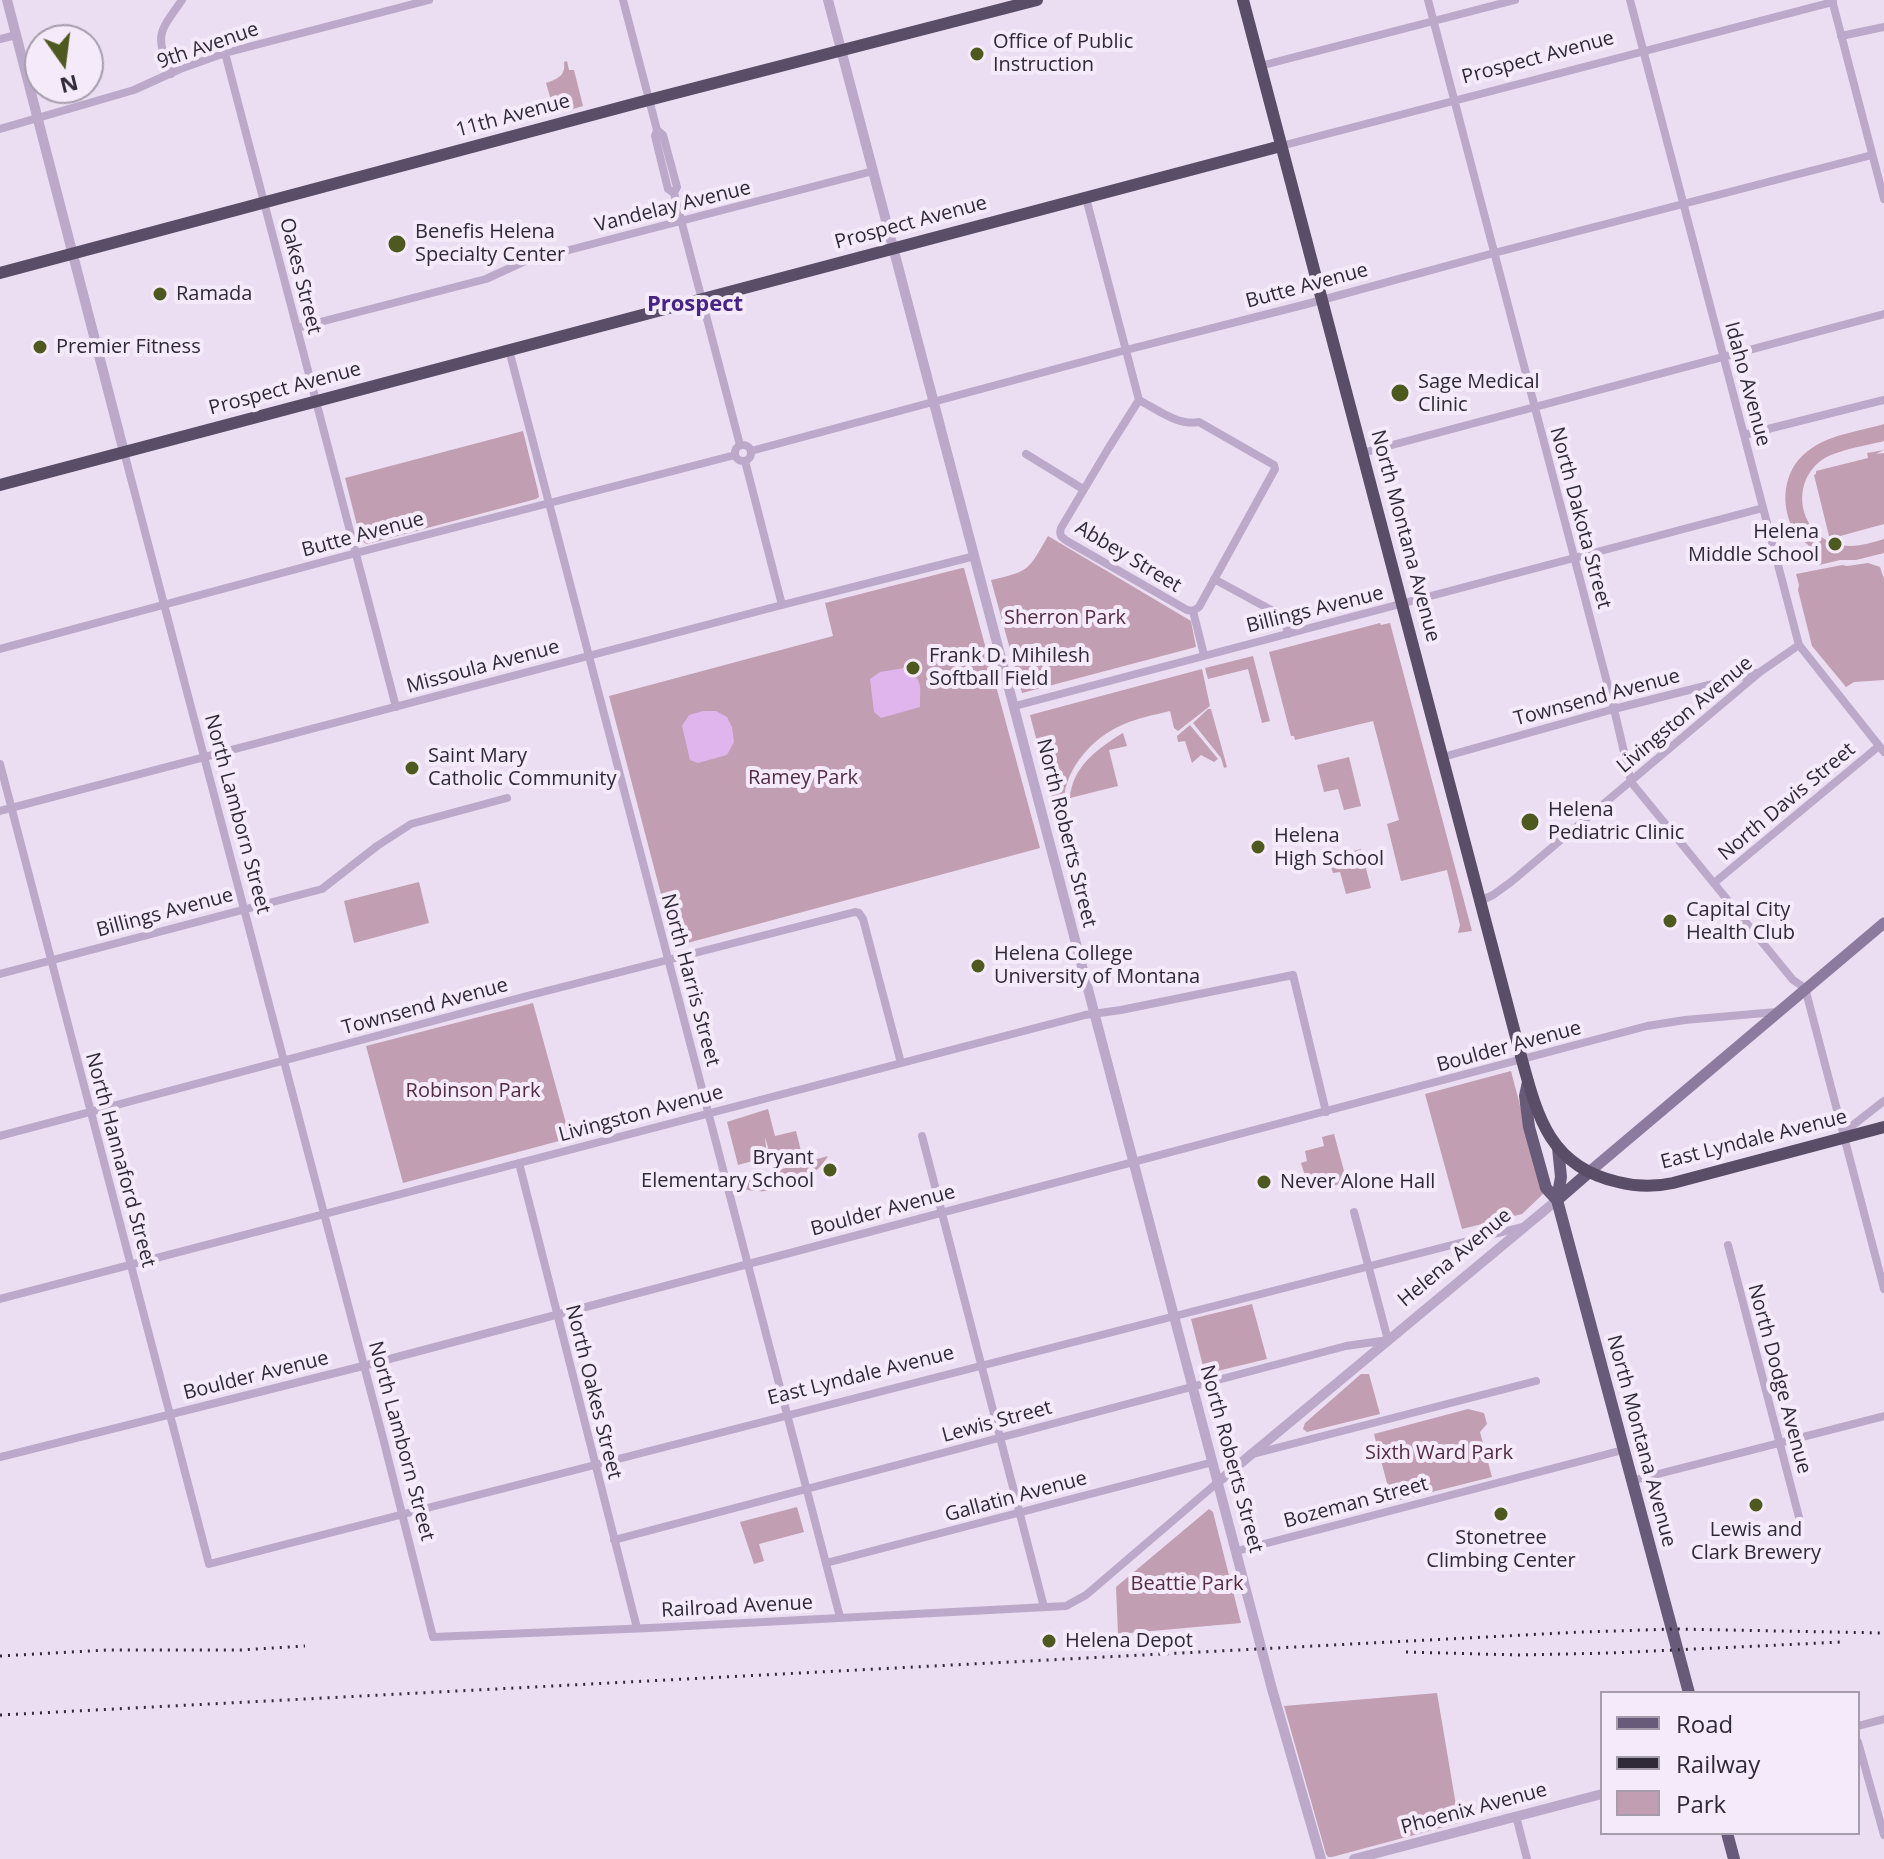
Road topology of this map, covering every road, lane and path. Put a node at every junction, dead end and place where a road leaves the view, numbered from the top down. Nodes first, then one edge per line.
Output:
1 (7, 0) edge
2 (182, 0) edge
3 (429, 0) edge
4 (623, 0) edge
5 (828, 0) edge
6 (1035, 0) edge
7 (1243, 0) edge
8 (1428, 0) edge
9 (1515, 0) edge
10 (1630, 0) edge
11 (1832, 1) edge
12 (1434, 21) junction
13 (1884, 27) edge
14 (16, 35) junction
15 (1841, 36) junction
16 (0, 39) edge
17 (842, 51) junction
18 (1643, 52) junction
19 (225, 53) junction
20 (1260, 66) junction
21 (171, 74) junction
22 (649, 100) junction
23 (1455, 101) junction
24 (38, 119) junction
25 (0, 129) edge
26 (1281, 146) junction
27 (1872, 155) junction
28 (873, 171) junction
29 (1086, 198) junction
30 (1884, 199) edge
31 (265, 202) junction
32 (1683, 204) junction
33 (681, 222) junction
34 (894, 249) junction
35 (73, 253) junction
36 (1494, 253) junction
37 (0, 273) edge
38 (701, 300) junction
39 (1322, 300) junction
40 (1884, 314) edge
41 (297, 328) junction
42 (509, 350) junction
43 (1126, 350) junction
44 (1723, 357) junction
45 (1139, 400) junction
46 (1884, 400) edge
47 (316, 401) junction
48 (934, 402) junction
49 (1534, 406) junction
50 (1744, 435) junction
51 (740, 445) junction
52 (751, 451) junction
53 (124, 452) junction
54 (1362, 453) junction
55 (1026, 454) dead end
56 (735, 455) junction
57 (745, 461) junction
58 (0, 485) edge
59 (1083, 489) junction
60 (549, 503) junction
61 (1763, 508) junction
62 (356, 553) junction
63 (975, 556) junction
64 (1574, 559) junction
65 (1214, 579) junction
66 (164, 605) junction
67 (782, 605) junction
68 (1402, 605) junction
69 (1193, 611) junction
70 (1288, 634) junction
71 (1799, 645) junction
72 (0, 649) edge
73 (1204, 655) junction
74 (589, 656) junction
75 (1760, 672) junction
76 (1015, 706) junction
77 (396, 707) junction
78 (1614, 709) junction
79 (1882, 749) edge
80 (204, 757) junction
81 (1443, 757) junction
82 (0, 764) edge
83 (1631, 782) junction
84 (507, 798) dead end
85 (12, 808) junction
86 (0, 811) edge
87 (1714, 883) junction
88 (1480, 901) junction
89 (243, 909) junction
90 (1884, 923) edge
91 (669, 960) junction
92 (51, 961) junction
93 (0, 974) edge
94 (1805, 988) junction
95 (1776, 1012) junction
96 (1093, 1013) junction
97 (1522, 1060) junction
98 (284, 1061) junction
99 (901, 1063) junction
100 (1528, 1082) junction
101 (1884, 1101) edge
102 (1326, 1112) junction
103 (91, 1113) junction
104 (709, 1113) junction
105 (1884, 1127) edge
106 (1844, 1135) junction
107 (0, 1136) edge
108 (922, 1136) dead end
109 (1558, 1148) junction
110 (1134, 1162) junction
111 (519, 1163) junction
112 (1588, 1173) junction
113 (1557, 1200) junction
114 (941, 1212) junction
115 (1354, 1212) dead end
116 (324, 1213) junction
117 (1522, 1227) junction
118 (1728, 1245) dead end
119 (130, 1263) junction
120 (747, 1264) junction
121 (1368, 1266) junction
122 (1884, 1289) edge
123 (0, 1299) edge
124 (557, 1314) junction
125 (1174, 1316) junction
126 (1388, 1340) junction
127 (363, 1366) junction
128 (982, 1366) junction
129 (1536, 1381) dead end
130 (1193, 1386) junction
131 (170, 1415) junction
132 (788, 1416) junction
133 (1884, 1416) edge
134 (1000, 1437) junction
135 (1779, 1443) junction
136 (1623, 1450) junction
137 (1252, 1454) junction
138 (0, 1457) edge
139 (1213, 1462) junction
140 (595, 1465) junction
141 (1631, 1481) junction
142 (1218, 1482) junction
143 (807, 1490) junction
144 (1019, 1513) junction
145 (402, 1515) junction
146 (1800, 1521) dead end
147 (614, 1540) junction
148 (1237, 1551) junction
149 (826, 1563) junction
150 (209, 1564) joint
151 (1044, 1607) junction
152 (840, 1617) junction
153 (637, 1628) junction
154 (433, 1637) joint
155 (1688, 1691) edge
156 (1884, 1719) edge
157 (1860, 1725) edge
158 (1860, 1749) edge
159 (1600, 1795) edge
160 (1516, 1816) junction
161 (1728, 1835) edge
162 (1884, 1835) edge
163 (1321, 1859) edge
164 (1354, 1859) edge
165 (1527, 1859) edge
166 (1734, 1859) edge

1 - 14 street, North Lamborn Street
2 - 21 street
3 - 19 street, 9th Avenue
4 - 22 street
5 - 17 street, North Roberts Street
6 - 17 highway, 11th Avenue
7 - 20 highway, North Montana Avenue
8 - 12 street, North Dakota Street
9 - 12 street
10 - 18 street, Idaho Avenue
11 - 15 street
11 - 18 street, Prospect Avenue
12 - 20 street
12 - 23 street, North Dakota Street
13 - 15 street
14 - 16 street
14 - 24 street, North Lamborn Street
15 - 27 street
17 - 22 highway, 11th Avenue
17 - 28 street, North Roberts Street
18 - 23 street, Prospect Avenue
18 - 32 street, Idaho Avenue
19 - 21 street, 9th Avenue
19 - 31 street, Oakes Street
20 - 26 highway, North Montana Avenue
21 - 24 street, 9th Avenue
22 - 31 highway, 11th Avenue
22 - 33 street
23 - 26 street, Prospect Avenue
23 - 36 street, North Dakota Street
24 - 25 street, 9th Avenue
24 - 35 street, North Lamborn Street
26 - 29 highway, Prospect Avenue
26 - 39 highway, North Montana Avenue
27 - 30 street
27 - 32 street, Butte Avenue
28 - 33 street, Vandelay Avenue
28 - 34 street, North Roberts Street
29 - 34 highway, Prospect Avenue
29 - 43 street
31 - 35 highway, 11th Avenue
31 - 41 street, Oakes Street
32 - 36 street, Butte Avenue
32 - 44 street, Idaho Avenue
33 - 38 street
33 - 41 street, Vandelay Avenue
34 - 38 highway, Prospect Avenue
34 - 48 street, North Roberts Street
35 - 37 highway, 11th Avenue
35 - 53 street, North Lamborn Street
36 - 39 street, Butte Avenue
36 - 49 street, North Dakota Street
38 - 42 highway, Prospect Avenue
38 - 51 street
39 - 43 street, Butte Avenue
39 - 54 highway, North Montana Avenue
40 - 44 street
41 - 47 street, Oakes Street
42 - 47 highway, Prospect Avenue
42 - 60 street, North Harris Street
43 - 45 street
43 - 48 street, Butte Avenue
44 - 49 street
44 - 50 street, Idaho Avenue
45 - 59 street, Abbey Street
45 - 65 street
46 - 50 street
47 - 53 highway, Prospect Avenue
47 - 62 street, Oakes Street
48 - 52 street, Butte Avenue
48 - 63 street, North Roberts Street
49 - 54 street
49 - 64 street, North Dakota Street
50 - 61 street, Idaho Avenue
51 - 52 street
51 - 56 street
52 - 57 street
53 - 58 highway, Prospect Avenue
53 - 66 street, North Lamborn Street
54 - 68 highway, North Montana Avenue
55 - 59 street
56 - 57 street
56 - 60 street, Butte Avenue
57 - 67 street
59 - 69 street, Abbey Street
60 - 62 street, Butte Avenue
60 - 74 street, North Harris Street
61 - 64 street, Billings Avenue
61 - 71 street, Idaho Avenue
62 - 66 street, Butte Avenue
62 - 77 street
63 - 67 street, Missoula Avenue
63 - 76 street, North Roberts Street
64 - 68 street, Billings Avenue
64 - 78 street, North Dakota Street
65 - 69 street
65 - 70 street
66 - 72 street, Butte Avenue
66 - 80 street, North Lamborn Street
67 - 74 street, Missoula Avenue
68 - 70 street, Billings Avenue
68 - 81 highway, North Montana Avenue
69 - 73 street
70 - 73 street, Billings Avenue
71 - 75 street, Livingston Avenue
71 - 79 street, Idaho Avenue
73 - 76 street, Billings Avenue
74 - 77 street, Missoula Avenue
74 - 91 street, North Harris Street
75 - 78 street, Townsend Avenue
75 - 83 street, Livingston Avenue
76 - 96 street, North Roberts Street
77 - 80 street, Missoula Avenue
78 - 81 street, Townsend Avenue
78 - 83 street, North Dakota Street
79 - 87 street, North Davis Street
80 - 85 street, Missoula Avenue
80 - 89 street, North Lamborn Street
81 - 88 highway, North Montana Avenue
82 - 85 street, North Hannaford Street
83 - 87 street, North Dakota Street
83 - 88 street, Livingston Avenue
84 - 89 street, Billings Avenue
85 - 86 street, Missoula Avenue
85 - 92 street, North Hannaford Street
87 - 94 street, North Dakota Street
88 - 97 highway, North Montana Avenue
89 - 92 street, Billings Avenue
89 - 98 street, North Lamborn Street
90 - 94 main road, Helena Avenue
91 - 98 street, Townsend Avenue
91 - 99 street, Townsend Avenue
91 - 104 street, North Harris Street
92 - 93 street, Billings Avenue
92 - 103 street, North Hannaford Street
94 - 95 main road, Helena Avenue
94 - 106 street
95 - 97 street, Boulder Avenue
95 - 112 main road, Helena Avenue
96 - 99 street, Livingston Avenue
96 - 102 street, Livingston Avenue
96 - 110 street, North Roberts Street
97 - 100 highway, North Montana Avenue
97 - 102 street, Boulder Avenue
98 - 103 street, Townsend Avenue
98 - 116 street, North Lamborn Street
99 - 104 street, Livingston Avenue
100 - 109 highway, North Montana Avenue
100 - 113 main road, North Montana Avenue
101 - 106 street
102 - 110 street, Boulder Avenue
103 - 107 street, Townsend Avenue
103 - 119 street, North Hannaford Street
104 - 111 street, Livingston Avenue
104 - 120 street, North Harris Street
105 - 106 highway, East Lyndale Avenue
106 - 112 highway, East Lyndale Avenue
106 - 122 street
108 - 114 street
109 - 112 highway, North Montana Avenue
109 - 113 main road, North Montana Avenue
110 - 114 street, Boulder Avenue
110 - 125 street, North Roberts Street
111 - 116 street, Livingston Avenue
111 - 124 street, North Oakes Street
112 - 113 main road, Helena Avenue
113 - 117 street, Helena Avenue
113 - 136 main road, North Montana Avenue
114 - 120 street, Boulder Avenue
114 - 128 street
115 - 121 street
116 - 119 street, Livingston Avenue
116 - 127 street, North Lamborn Street
117 - 121 street, East Lyndale Avenue
117 - 126 street, Helena Avenue
118 - 135 street, North Dodge Avenue
119 - 123 street, Livingston Avenue
119 - 131 street, North Hannaford Street
120 - 124 street, Boulder Avenue
120 - 132 street, North Harris Street
121 - 125 street, East Lyndale Avenue
121 - 126 street
124 - 127 street, Boulder Avenue
124 - 140 street, North Oakes Street
125 - 128 street, East Lyndale Avenue
125 - 130 street, North Roberts Street
126 - 130 street, Lewis Street
126 - 137 street, Helena Avenue
127 - 131 street, Boulder Avenue
127 - 145 street, North Lamborn Street
128 - 132 street, East Lyndale Avenue
128 - 134 street
129 - 137 street
130 - 134 street, Lewis Street
130 - 139 street, North Roberts Street
131 - 138 street, Boulder Avenue
131 - 150 street, North Hannaford Street
132 - 140 street, East Lyndale Avenue
132 - 143 street, North Harris Street
133 - 135 street
134 - 143 street, Lewis Street
134 - 144 street
135 - 141 street
135 - 146 street, North Dodge Avenue
136 - 141 main road, North Montana Avenue
136 - 148 street, Bozeman Street
137 - 142 street, Helena Avenue
139 - 142 street, North Roberts Street
139 - 144 street, Gallatin Avenue
140 - 145 street, East Lyndale Avenue
140 - 147 street, North Oakes Street
141 - 155 main road, North Montana Avenue
142 - 148 street, North Roberts Street
142 - 151 street, Helena Avenue
143 - 147 street, Lewis Street
143 - 149 street, North Harris Street
144 - 149 street, Gallatin Avenue
144 - 151 street
145 - 150 street, East Lyndale Avenue
145 - 154 street, North Lamborn Street
147 - 153 street, North Oakes Street
148 - 163 street, North Roberts Street
149 - 152 street, North Harris Street
151 - 152 street, Railroad Avenue
152 - 153 street, Railroad Avenue
153 - 154 street, Railroad Avenue
156 - 157 street
158 - 162 street
159 - 160 street, Phoenix Avenue
160 - 164 street, Phoenix Avenue
160 - 165 street
161 - 166 main road

